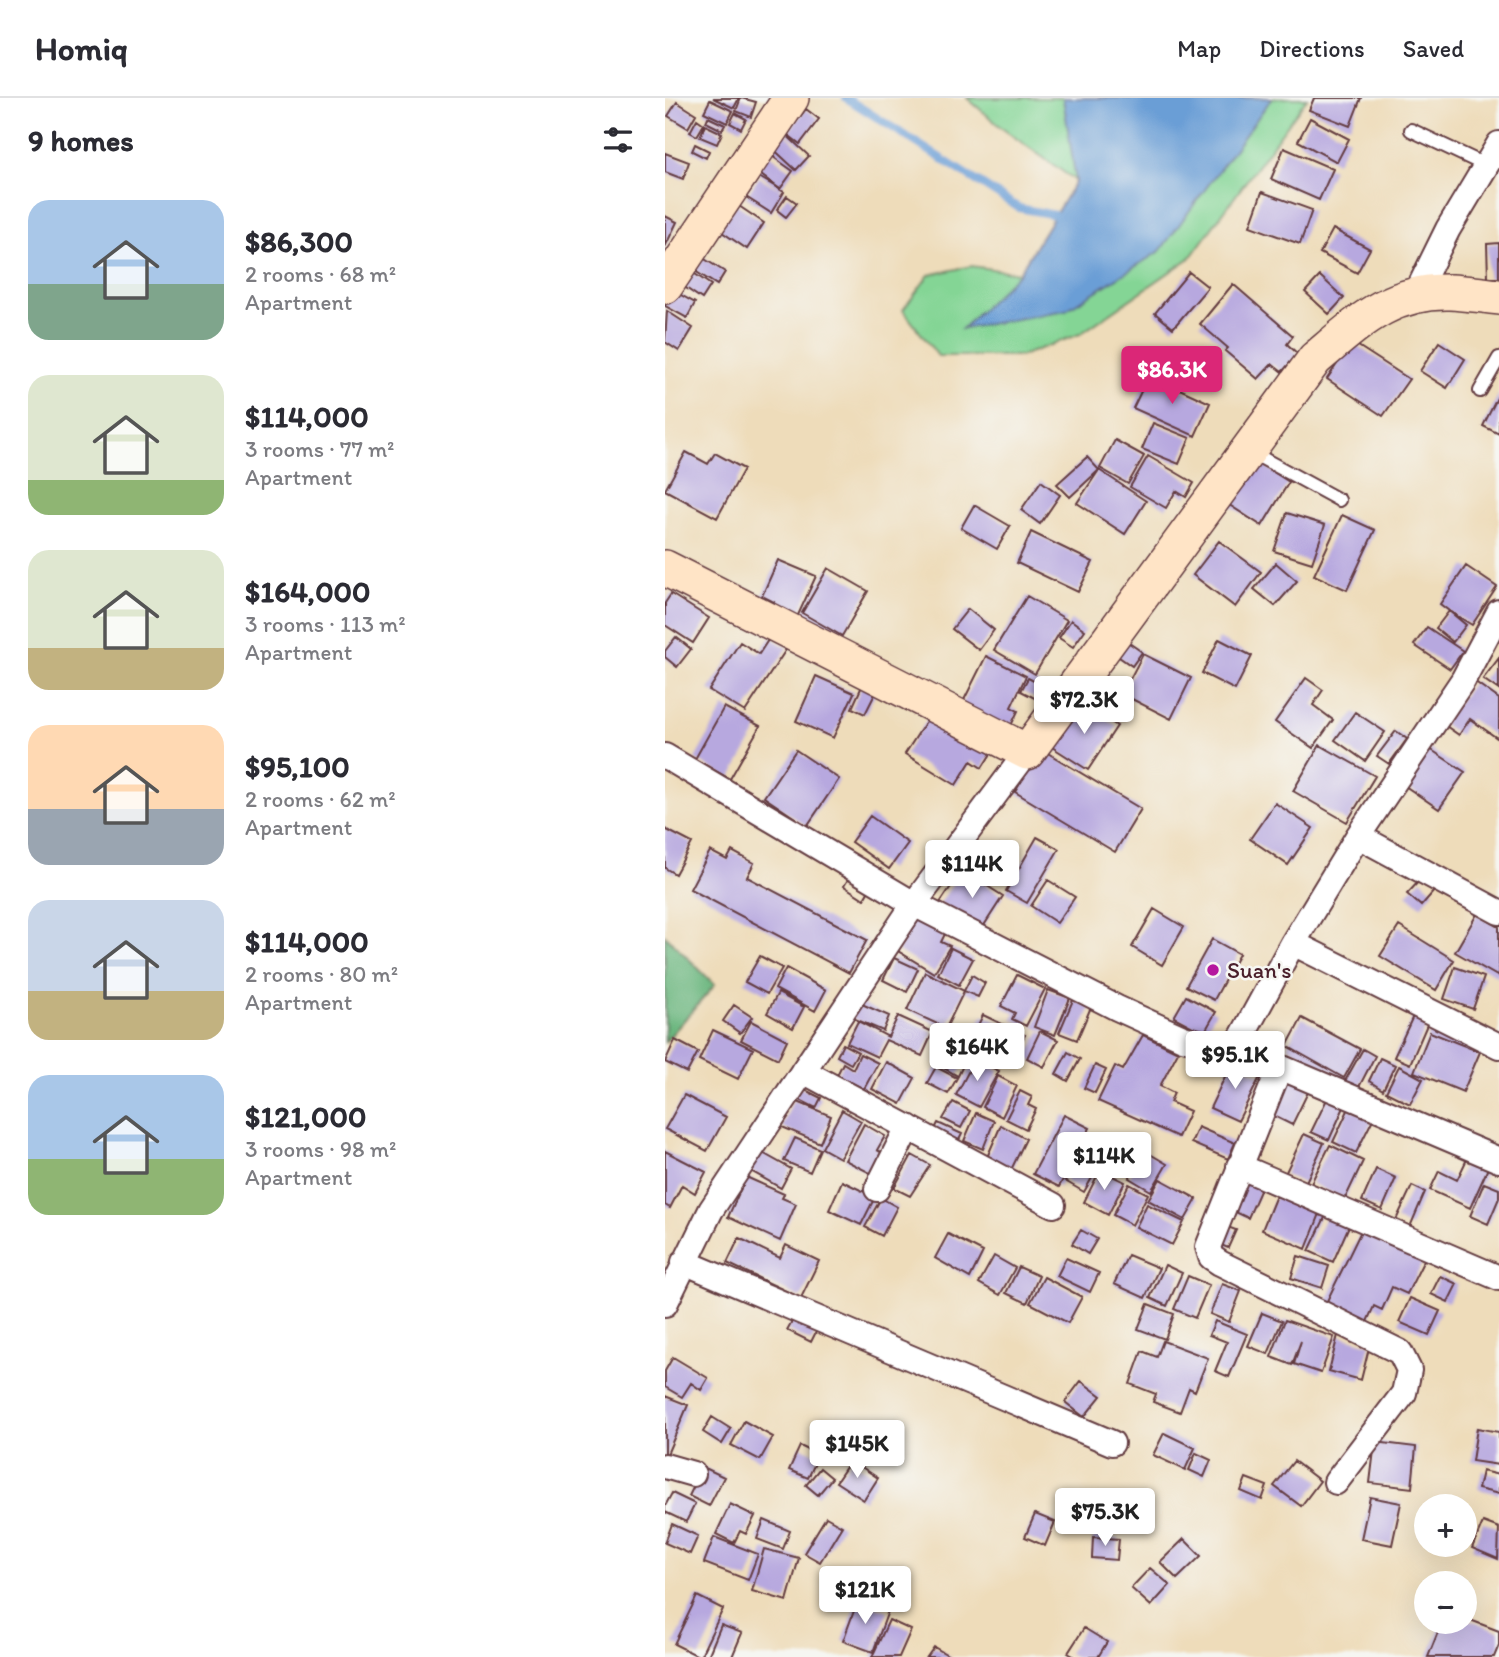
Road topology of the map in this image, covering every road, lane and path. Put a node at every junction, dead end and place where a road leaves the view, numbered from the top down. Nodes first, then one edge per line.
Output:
1 (791, 98) edge
2 (1411, 130) dead end
3 (1499, 144) edge
4 (1485, 165) junction
5 (665, 286) edge
6 (1416, 294) junction
7 (1499, 297) edge
8 (1499, 358) edge
9 (1480, 391) dead end
10 (1247, 450) junction
11 (1339, 500) dead end
12 (665, 568) edge
13 (1499, 613) edge
14 (1027, 752) junction
15 (665, 756) edge
16 (1358, 836) junction
17 (914, 904) junction
18 (1499, 912) edge
19 (1293, 943) junction
20 (1499, 1046) edge
21 (1234, 1051) junction
22 (1280, 1067) junction
23 (803, 1071) junction
24 (908, 1127) junction
25 (1499, 1160) edge
26 (1239, 1166) junction
27 (877, 1189) dead end
28 (1053, 1205) dead end
29 (684, 1262) junction
30 (1499, 1278) edge
31 (665, 1303) edge
32 (1112, 1443) dead end
33 (665, 1466) edge
34 (693, 1474) dead end
35 (1336, 1482) dead end

1 - 5 street
2 - 4 lane
3 - 4 street
4 - 6 street
6 - 7 street
6 - 10 street
8 - 9 lane
10 - 11 lane
10 - 14 street
12 - 14 street
13 - 16 street
14 - 17 street
15 - 17 street
16 - 18 street
16 - 19 street
17 - 21 street
17 - 23 street
19 - 20 street
19 - 21 street
21 - 22 street
22 - 25 street
22 - 26 street
23 - 24 street
23 - 29 street
24 - 27 street
24 - 28 street
26 - 30 street
26 - 35 street
29 - 31 street
29 - 32 street
33 - 34 street

